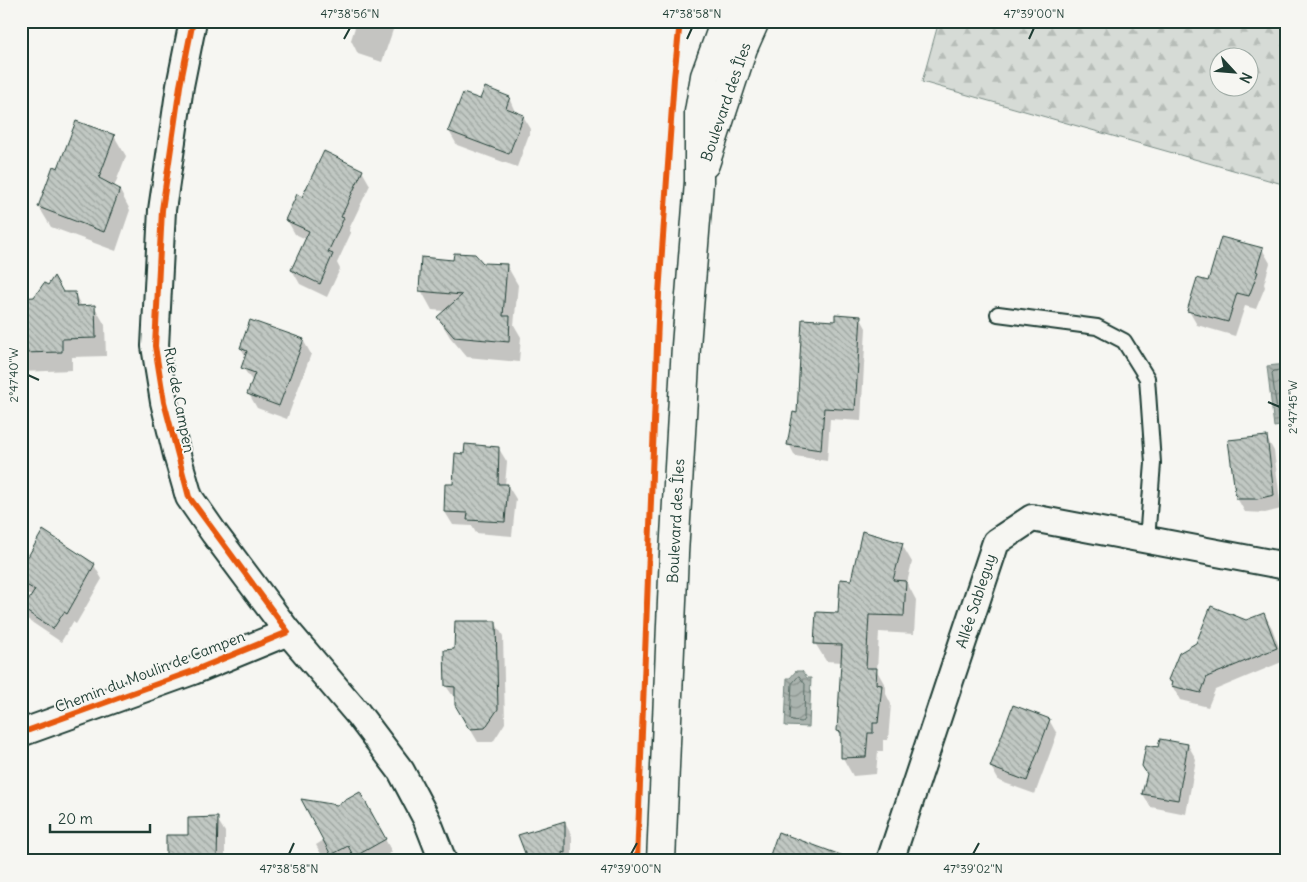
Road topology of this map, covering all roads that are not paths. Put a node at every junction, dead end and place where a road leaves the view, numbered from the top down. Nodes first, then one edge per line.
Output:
1 (193, 21) edge
2 (725, 21) edge
3 (755, 21) edge
4 (699, 182) junction
5 (998, 314) dead end
6 (1147, 540) junction
7 (1286, 566) edge
8 (288, 632) junction
9 (21, 733) edge
10 (443, 861) edge
11 (661, 861) edge
12 (890, 861) edge

1 - 8 street, Rue de Campen
2 - 4 main road, Boulevard des Îles
3 - 4 main road, Boulevard des Îles
4 - 11 main road, Boulevard des Îles
5 - 6 lane
6 - 7 street, Allée Sableguy
6 - 12 street, Allée Sableguy
8 - 9 street, Chemin du Moulin de Campen
8 - 10 street, Rue de Campen

